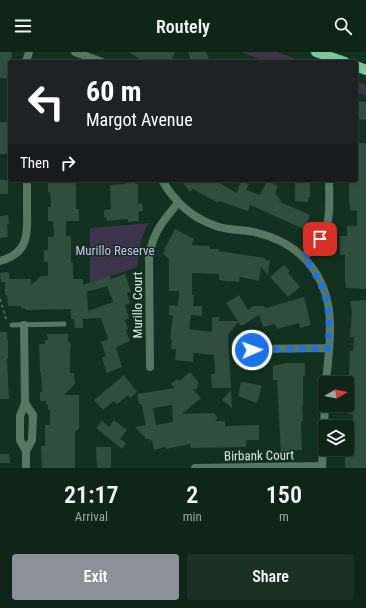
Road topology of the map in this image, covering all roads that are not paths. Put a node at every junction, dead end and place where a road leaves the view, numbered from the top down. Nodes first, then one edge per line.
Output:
1 (75, 52) edge
2 (316, 52) edge
3 (97, 60) edge
4 (339, 60) edge
5 (27, 182) edge
6 (163, 182) edge
7 (329, 182) edge
8 (178, 203) junction
9 (304, 257) junction
10 (0, 261) edge
11 (64, 324) dead end
12 (12, 325) road end
13 (24, 325) junction
14 (328, 348) junction
15 (252, 350) dead end
16 (150, 367) dead end
17 (326, 376) edge
18 (25, 403) junction
19 (325, 412) edge
20 (26, 451) junction
21 (322, 467) edge
22 (26, 468) edge
23 (195, 468) edge

1 - 3 street
2 - 4 main road
5 - 10 street
6 - 8 street
7 - 9 street
8 - 9 street
8 - 16 street, Murillo Court
9 - 14 street
11 - 13 lane
12 - 13 lane
13 - 18 street
14 - 15 street
14 - 17 street
18 - 20 street
18 - 20 street
19 - 21 street
20 - 22 street
21 - 23 street, Birbank Court

